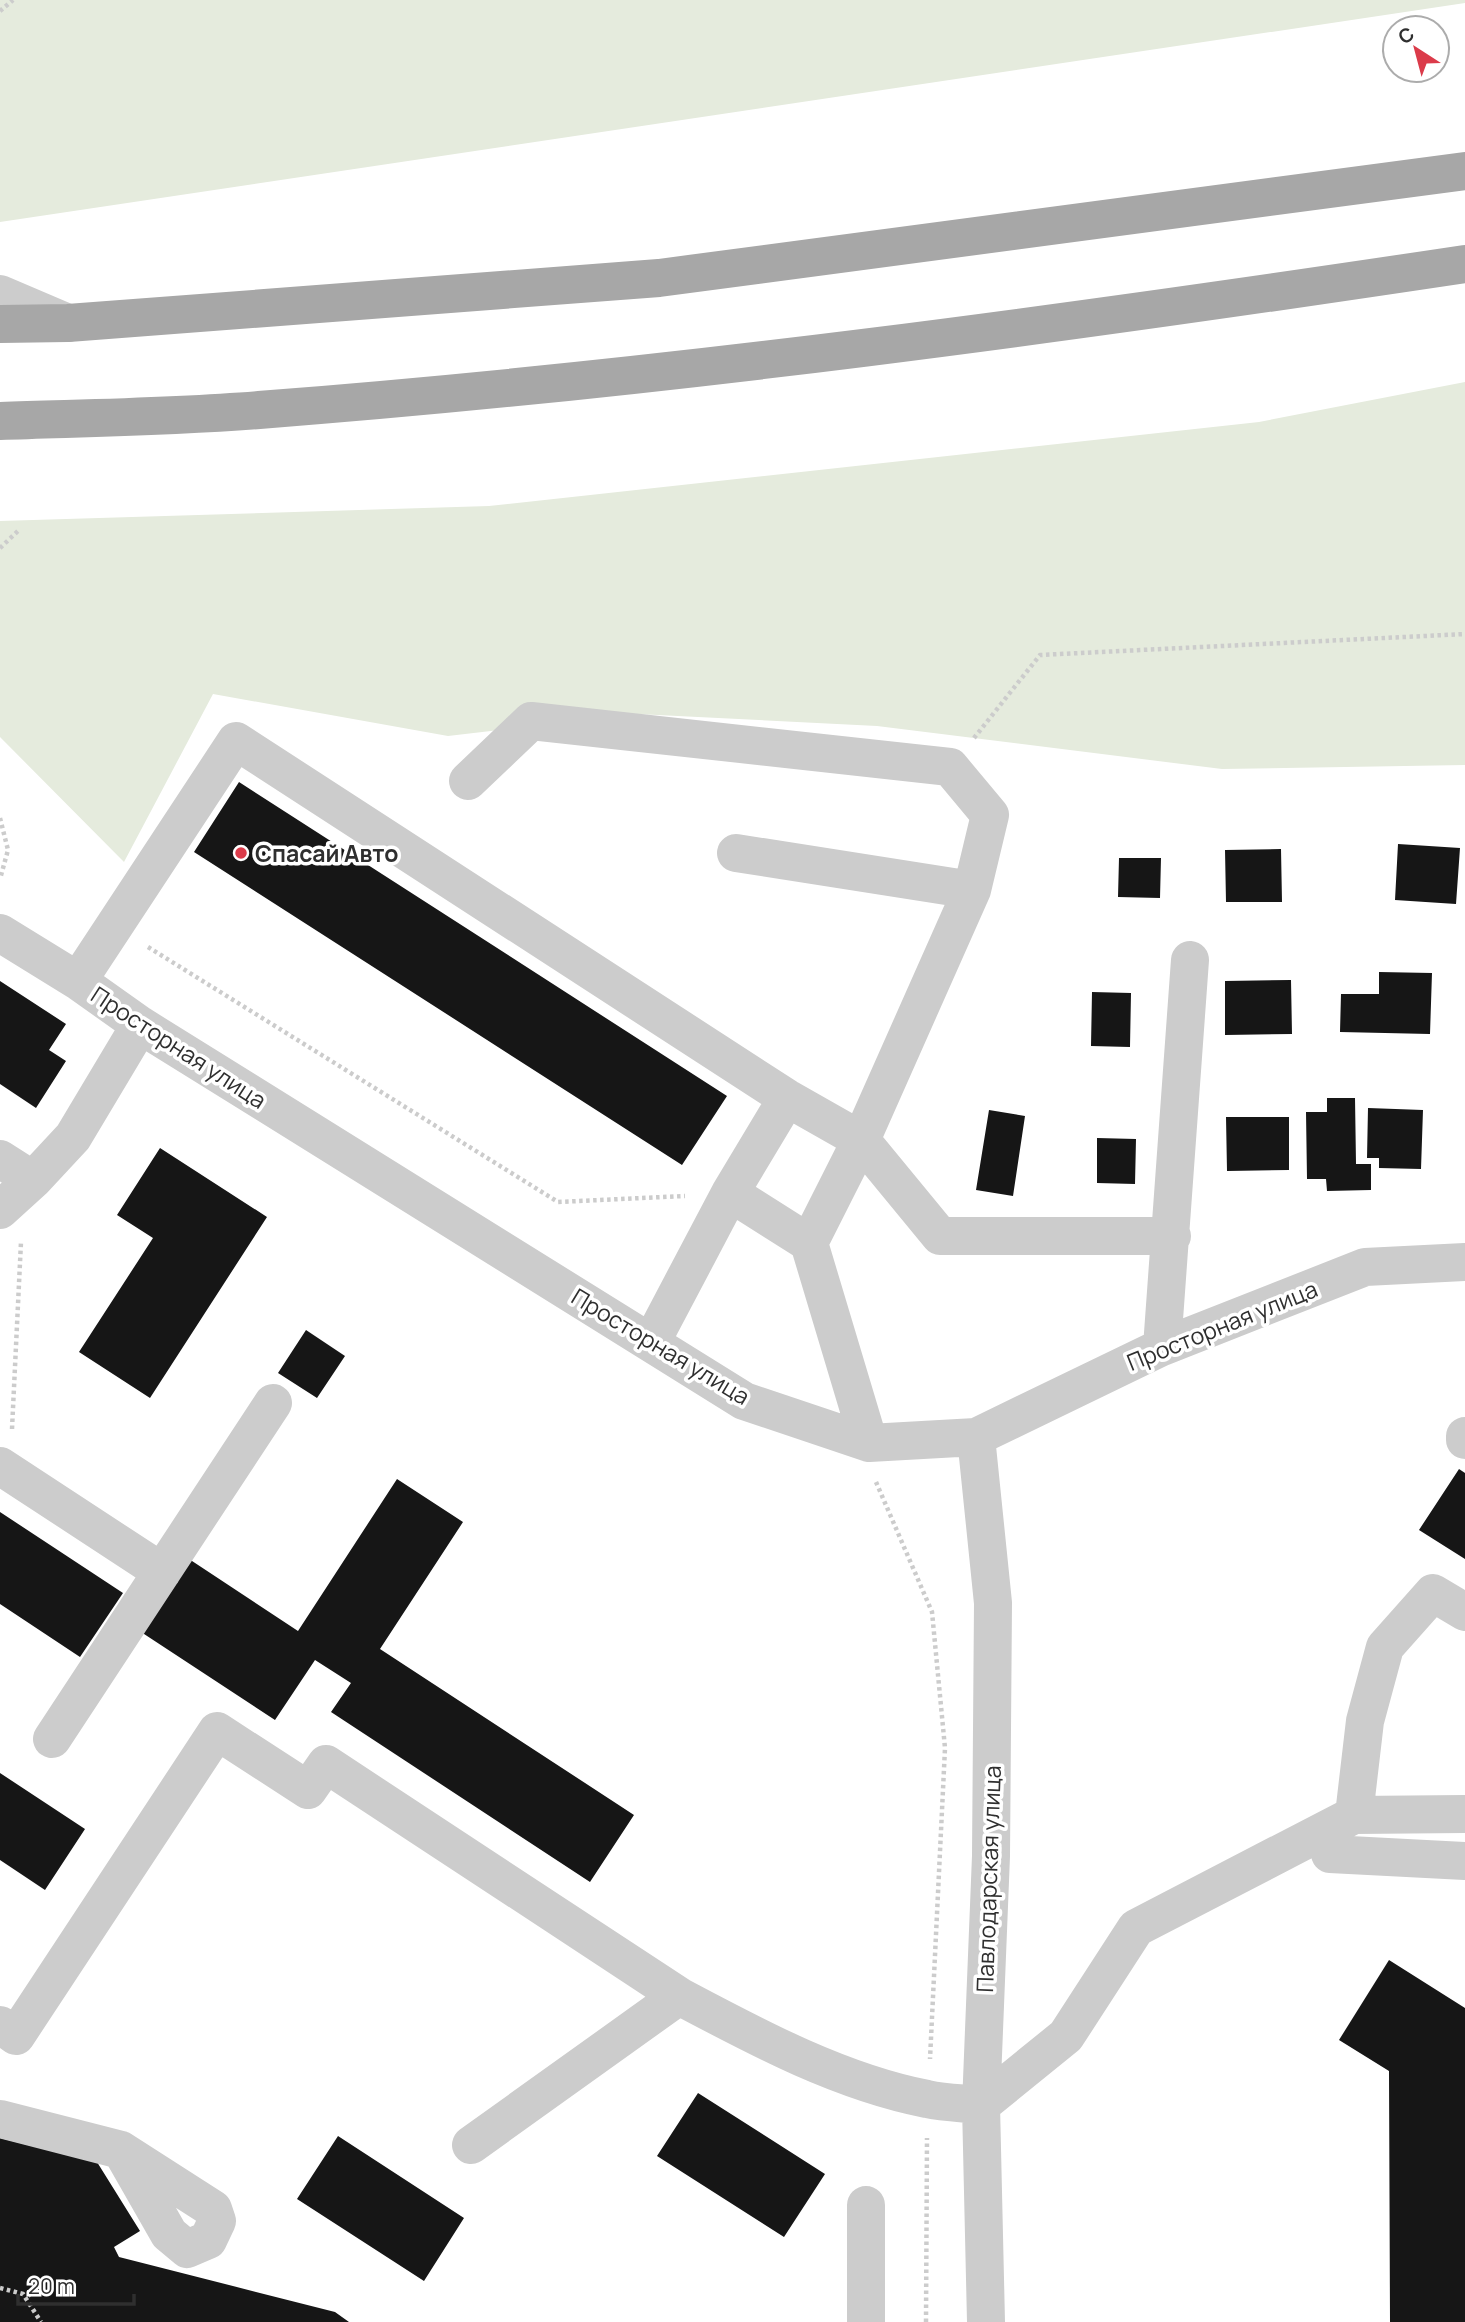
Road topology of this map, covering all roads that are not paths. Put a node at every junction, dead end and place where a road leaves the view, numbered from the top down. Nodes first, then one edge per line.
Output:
1 (1465, 171) edge
2 (1465, 264) edge
3 (0, 294) edge
4 (68, 323) junction
5 (0, 324) edge
6 (0, 421) edge
7 (468, 781) dead end
8 (736, 853) dead end
9 (972, 890) junction
10 (0, 933) edge
11 (1190, 960) dead end
12 (78, 981) junction
13 (139, 1025) junction
14 (787, 1098) junction
15 (861, 1140) junction
16 (0, 1159) edge
17 (19, 1193) edge
18 (730, 1193) junction
19 (1172, 1236) junction
20 (809, 1243) junction
21 (1465, 1262) edge
22 (652, 1341) junction
23 (1161, 1347) junction
24 (273, 1403) dead end
25 (976, 1437) junction
26 (863, 1441) junction
27 (5, 1469) edge
28 (162, 1572) junction
29 (1465, 1612) edge
30 (52, 1739) dead end
31 (1465, 1814) edge
32 (1354, 1815) junction
33 (1330, 1854) dead end
34 (1465, 1861) edge
35 (680, 1996) junction
36 (0, 2025) edge
37 (981, 2105) junction
38 (0, 2119) edge
39 (471, 2145) dead end
40 (121, 2150) dead end
41 (866, 2205) dead end
42 (866, 2322) edge
43 (986, 2322) edge

1 - 4 main road
2 - 6 main road
3 - 4 street
4 - 5 main road
7 - 9 street
8 - 9 street
9 - 15 street
10 - 12 street, Просторная улица
11 - 19 street
12 - 13 street, Просторная улица
12 - 14 street
13 - 17 street
13 - 22 street, Просторная улица
14 - 15 street
14 - 18 street
15 - 19 street
15 - 20 street
16 - 17 street
18 - 20 street
18 - 22 street
19 - 23 street
20 - 26 street
21 - 23 street, Просторная улица
22 - 26 street, Просторная улица
23 - 25 street, Просторная улица
24 - 28 street
25 - 26 street, Просторная улица
25 - 37 street, Павлодарская улица
27 - 28 street
28 - 30 street
29 - 32 street
31 - 32 street
32 - 37 street
33 - 34 street
35 - 36 street
35 - 37 street
35 - 39 street
37 - 43 street, Павлодарская улица
38 - 40 street
41 - 42 street

